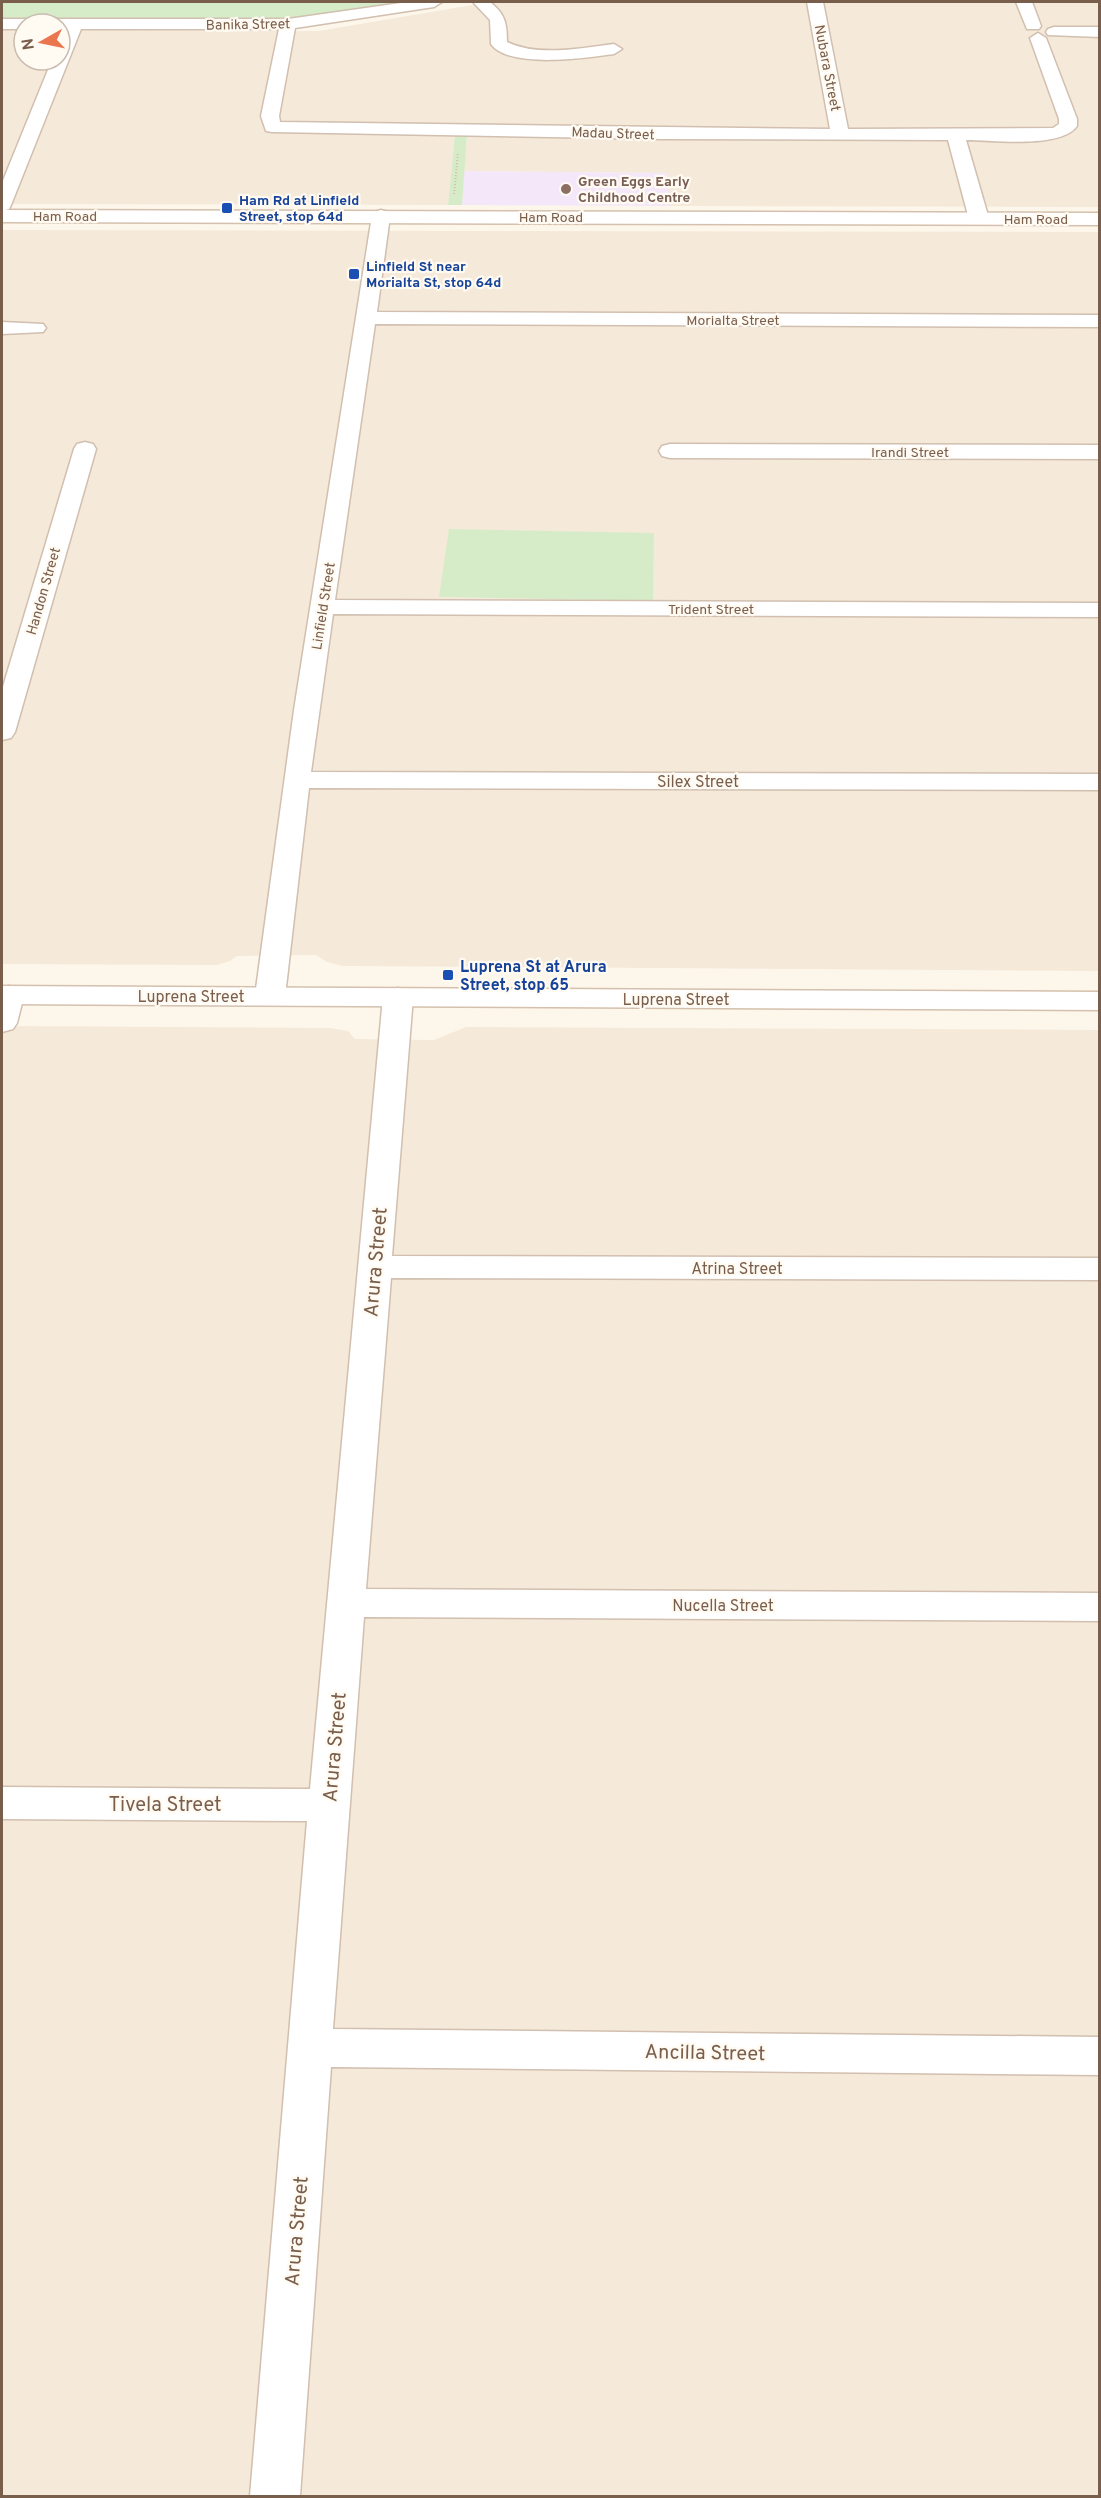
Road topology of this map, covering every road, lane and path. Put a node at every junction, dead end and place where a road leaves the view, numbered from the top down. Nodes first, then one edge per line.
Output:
1 (434, 2) edge
2 (481, 2) edge
3 (815, 2) edge
4 (1024, 2) edge
5 (72, 24) edge
6 (288, 24) junction
7 (1032, 32) junction
8 (1100, 32) edge
9 (614, 49) dead end
10 (50, 72) edge
11 (461, 129) junction
12 (840, 135) junction
13 (956, 136) junction
14 (453, 196) dead end
15 (2, 205) edge
16 (2, 216) edge
17 (381, 216) junction
18 (979, 219) junction
19 (1100, 219) edge
20 (367, 318) junction
21 (1100, 321) edge
22 (2, 328) edge
23 (36, 328) dead end
24 (85, 450) dead end
25 (670, 451) dead end
26 (1100, 452) edge
27 (323, 608) junction
28 (1100, 610) edge
29 (2, 732) edge
30 (297, 780) junction
31 (1100, 782) edge
32 (270, 996) junction
33 (398, 997) junction
34 (1100, 1001) edge
35 (4, 1004) edge
36 (374, 1267) junction
37 (1100, 1269) edge
38 (347, 1604) junction
39 (1100, 1607) edge
40 (2, 1803) edge
41 (329, 1805) junction
42 (311, 2048) junction
43 (1100, 2056) edge
44 (275, 2496) edge

1 - 6 street, Banika Street
2 - 9 street
3 - 12 street, Nubara Street
4 - 7 street
5 - 6 street, Banika Street
6 - 11 street, Madau Street
7 - 8 street
7 - 13 street, Madau Street
10 - 15 street
11 - 12 street, Madau Street
11 - 14 path
12 - 13 street, Madau Street
13 - 18 street
16 - 17 street, Ham Road
17 - 18 street, Ham Road
17 - 20 street, Linfield Street
18 - 19 street, Ham Road
20 - 21 street, Morialta Street
20 - 27 street, Linfield Street
22 - 23 street
24 - 29 street, Handon Street
25 - 26 street, Irandi Street
27 - 28 street, Trident Street
27 - 30 street, Linfield Street
30 - 31 street, Silex Street
30 - 32 street, Linfield Street
32 - 33 street, Luprena Street
32 - 35 street, Luprena Street
33 - 34 street, Luprena Street
33 - 36 street, Arura Street
36 - 37 street, Atrina Street
36 - 38 street, Arura Street
38 - 39 street, Nucella Street
38 - 41 street, Arura Street
40 - 41 street, Tivela Street
41 - 42 street, Arura Street
42 - 43 street, Ancilla Street
42 - 44 street, Arura Street

